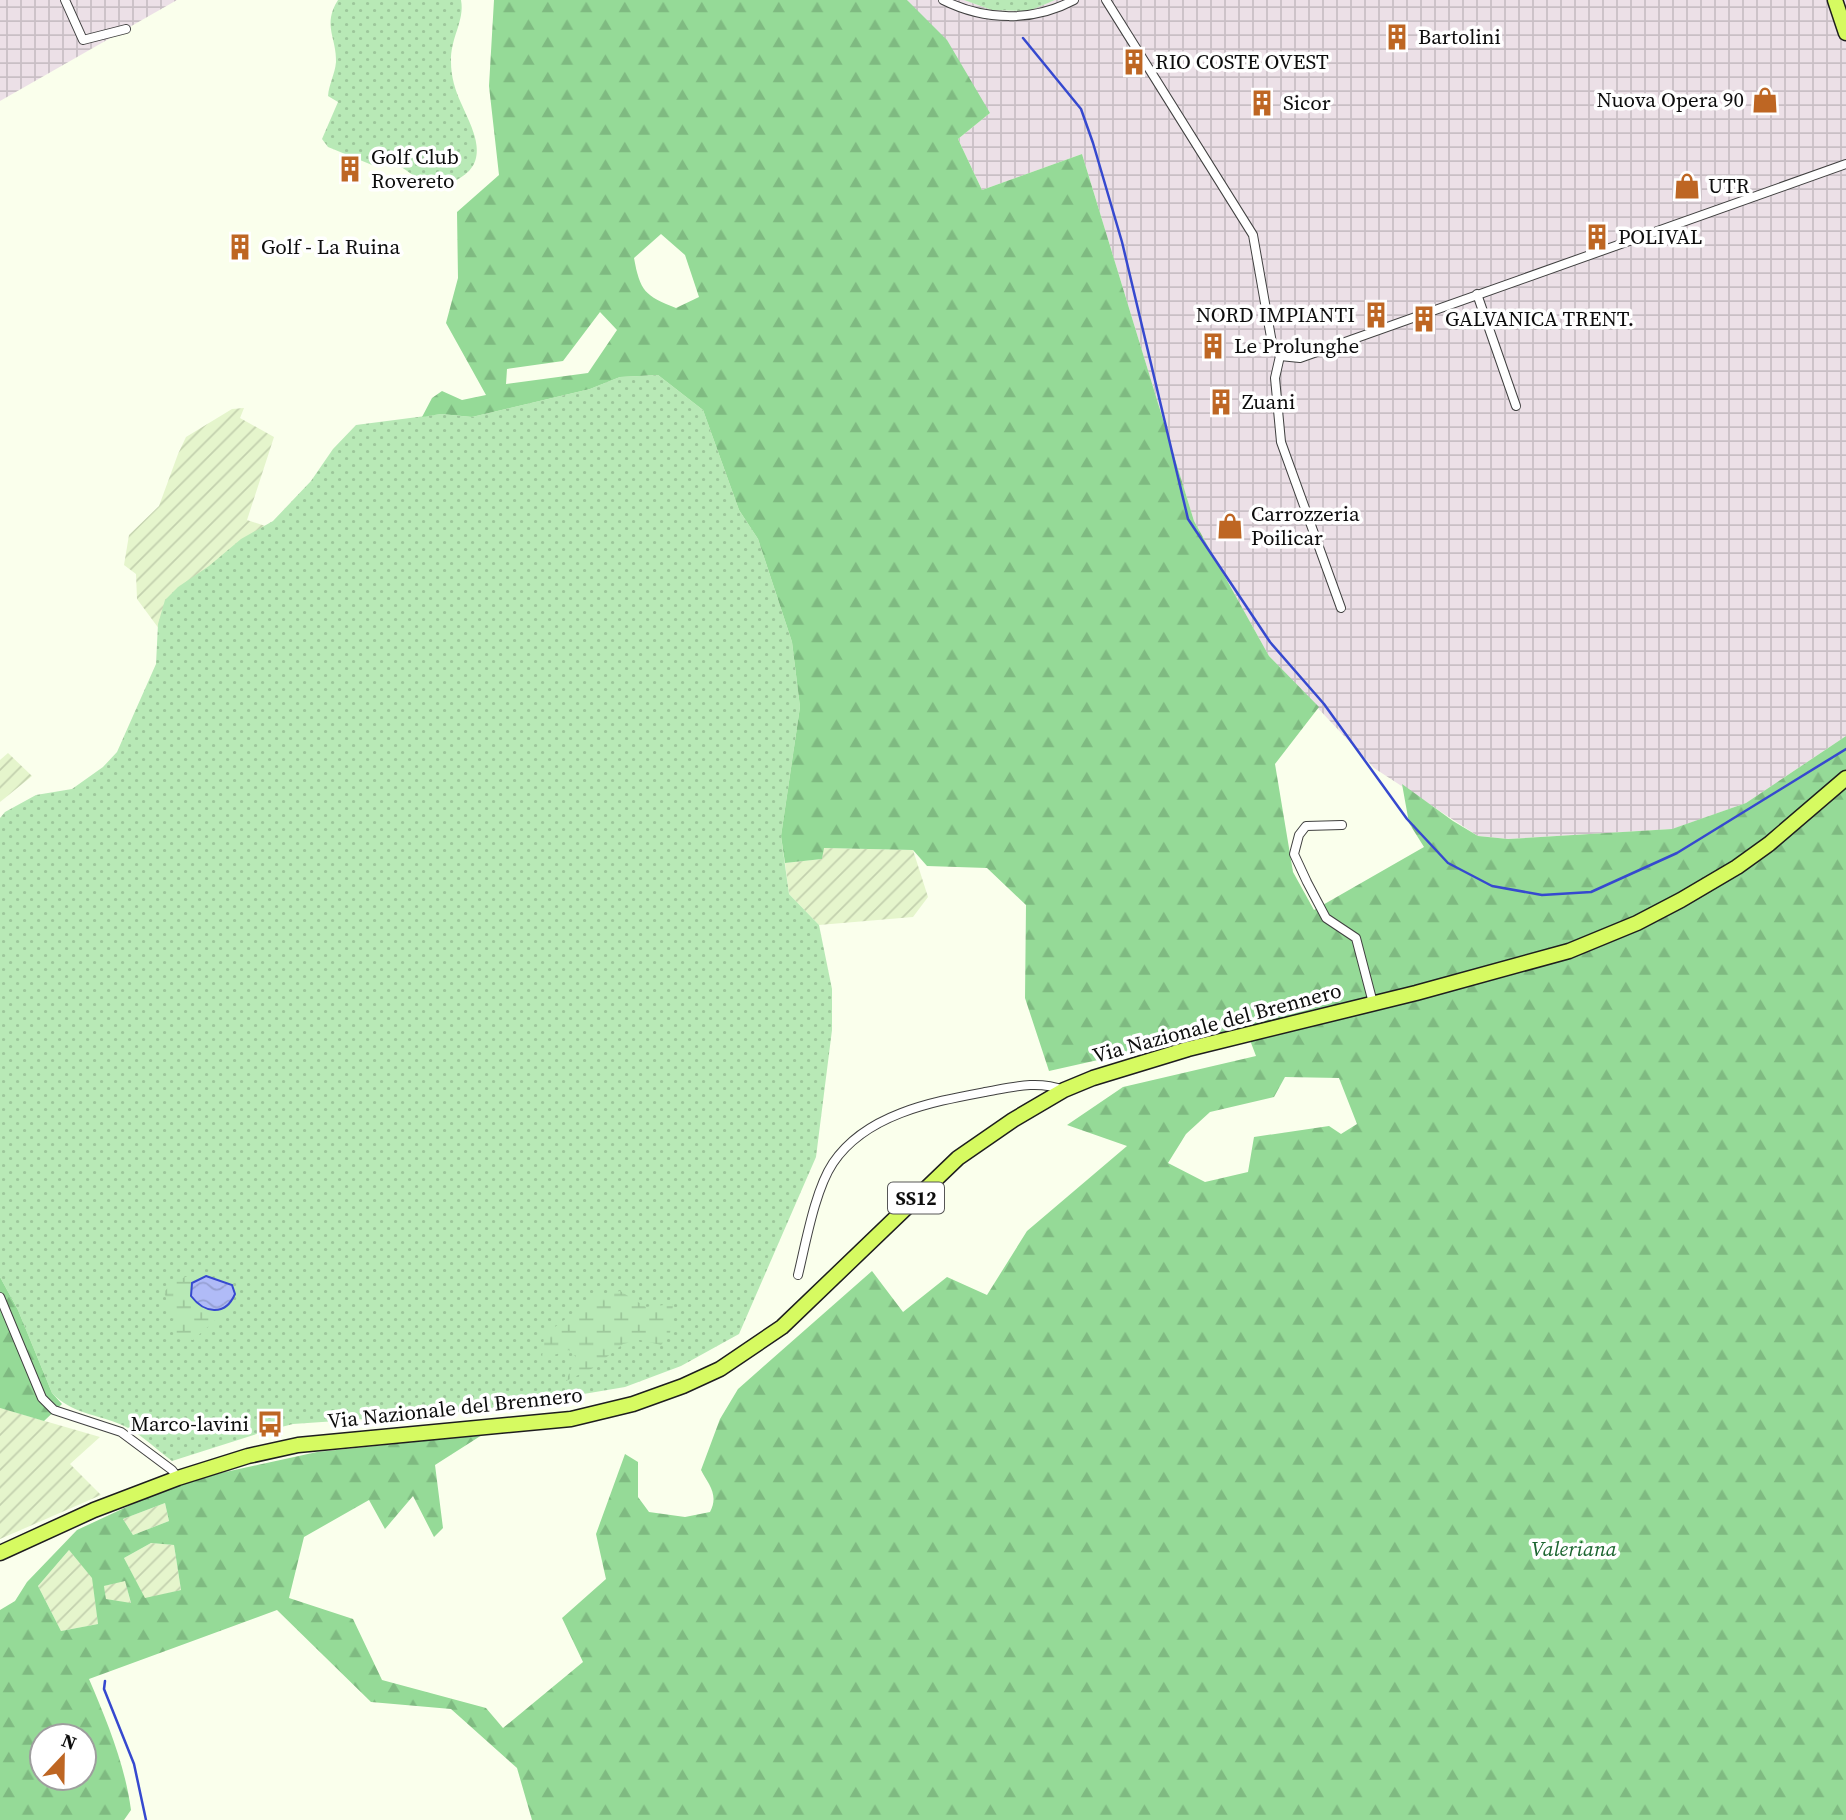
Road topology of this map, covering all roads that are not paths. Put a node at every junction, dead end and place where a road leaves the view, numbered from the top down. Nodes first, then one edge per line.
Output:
1 (65, 0) edge
2 (943, 0) edge
3 (1074, 0) edge
4 (1106, 0) edge
5 (1835, 0) edge
6 (126, 29) dead end
7 (1846, 33) edge
8 (1846, 164) edge
9 (1477, 294) junction
10 (1280, 356) junction
11 (1516, 406) dead end
12 (1341, 608) dead end
13 (1846, 778) edge
14 (1342, 825) dead end
15 (1373, 1003) junction
16 (1064, 1090) junction
17 (797, 1275) dead end
18 (0, 1297) edge
19 (178, 1478) junction
20 (0, 1553) edge

1 - 6 street
2 - 3 street
4 - 10 street
5 - 7 main road
8 - 9 street
9 - 10 street
9 - 11 street
10 - 12 street
13 - 15 main road, Via Nazionale del Brennero / SS12
14 - 15 street
15 - 16 main road, Via Nazionale del Brennero / SS12
16 - 17 street
16 - 19 main road, Via Nazionale del Brennero / SS12
18 - 19 street
19 - 20 main road, Via Nazionale del Brennero / SS12

